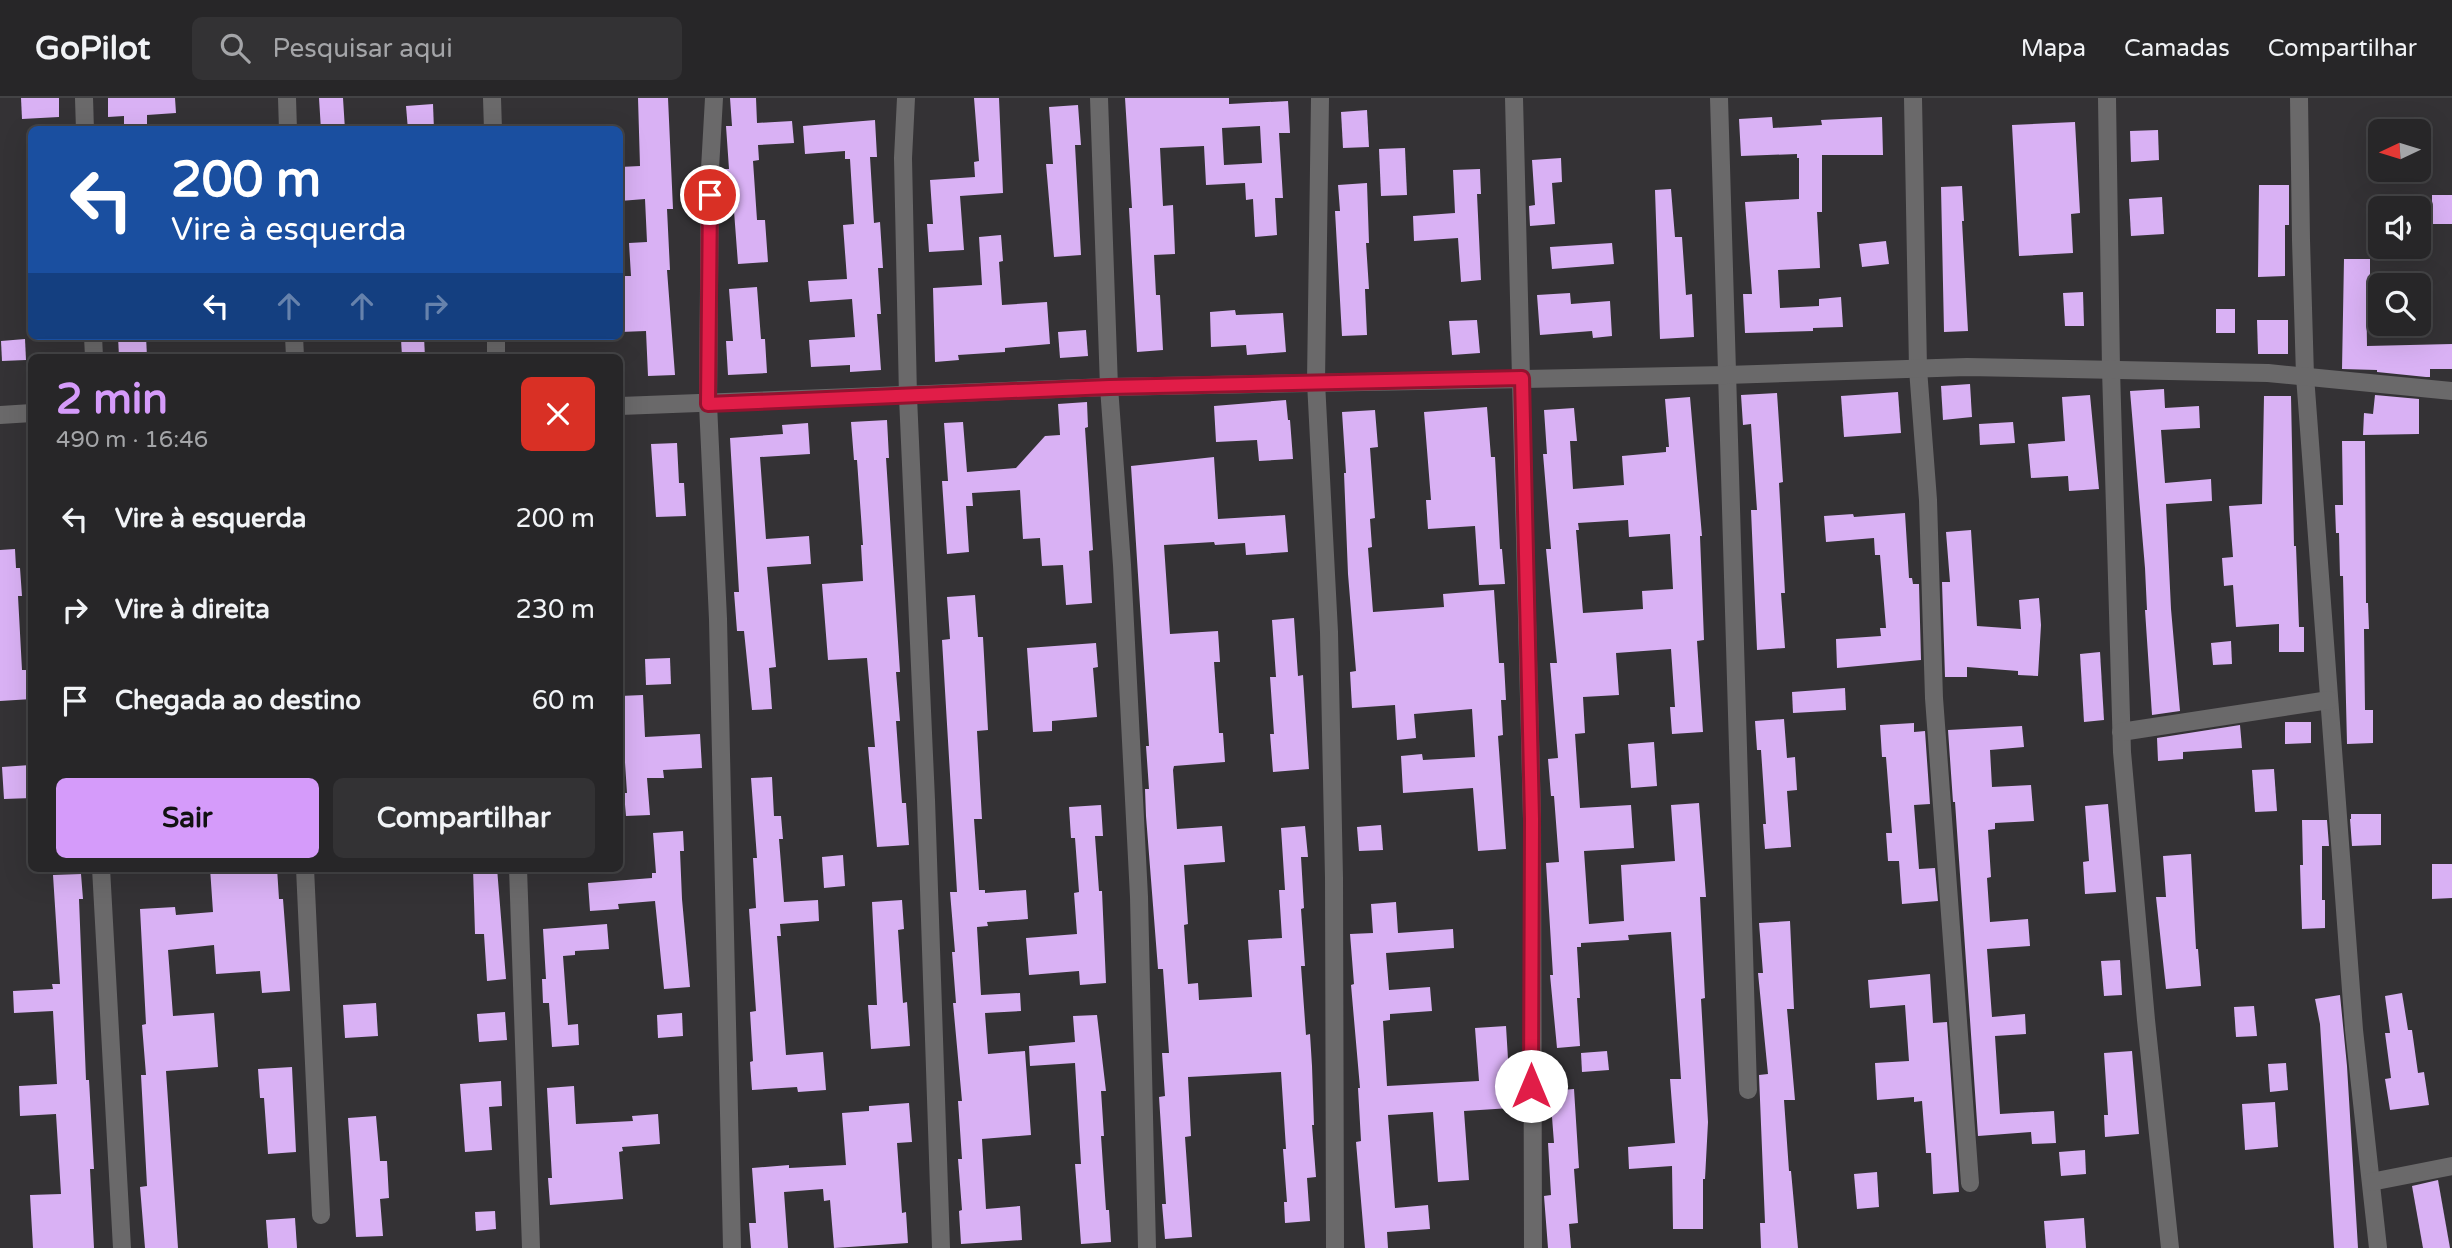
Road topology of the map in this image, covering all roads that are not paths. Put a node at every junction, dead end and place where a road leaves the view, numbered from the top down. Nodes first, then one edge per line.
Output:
1 (84, 98) edge
2 (287, 98) edge
3 (492, 98) edge
4 (713, 98) edge
5 (906, 98) edge
6 (1099, 98) edge
7 (1320, 98) edge
8 (1514, 98) edge
9 (1718, 98) edge
10 (1913, 98) edge
11 (2108, 98) edge
12 (2299, 98) edge
13 (85, 126) edge
14 (288, 126) edge
15 (493, 126) edge
16 (1918, 369) junction
17 (2111, 369) junction
18 (1726, 375) junction
19 (2305, 376) junction
20 (1522, 378) junction
21 (1316, 382) junction
22 (1109, 387) junction
23 (2452, 391) edge
24 (908, 397) junction
25 (708, 404) junction
26 (623, 406) edge
27 (28, 413) edge
28 (0, 415) edge
29 (2329, 700) junction
30 (2121, 732) junction
31 (101, 872) edge
32 (305, 872) edge
33 (518, 872) edge
34 (1748, 1090) dead end
35 (2452, 1166) edge
36 (2371, 1182) junction
37 (1970, 1183) dead end
38 (321, 1215) dead end
39 (122, 1248) edge
40 (531, 1248) edge
41 (732, 1248) edge
42 (941, 1248) edge
43 (1147, 1248) edge
44 (1335, 1248) edge
45 (1533, 1248) edge
46 (2170, 1248) edge
47 (2378, 1248) edge

1 - 13 street
2 - 14 street
3 - 15 street
4 - 25 street
5 - 24 street
6 - 22 street
7 - 21 street
8 - 20 street
9 - 18 street
10 - 16 street
11 - 17 street
12 - 19 street
16 - 17 street
16 - 18 street
16 - 37 street
17 - 19 street
17 - 30 street
18 - 20 street
18 - 34 street
19 - 23 street
19 - 29 street
20 - 21 street
20 - 45 street
21 - 22 street
21 - 44 street
22 - 24 street
22 - 43 street
24 - 25 street
24 - 42 street
25 - 26 street
25 - 41 street
27 - 28 street
29 - 30 street
29 - 36 street
30 - 46 street
31 - 39 street
32 - 38 street
33 - 40 street
35 - 36 street
36 - 47 street

